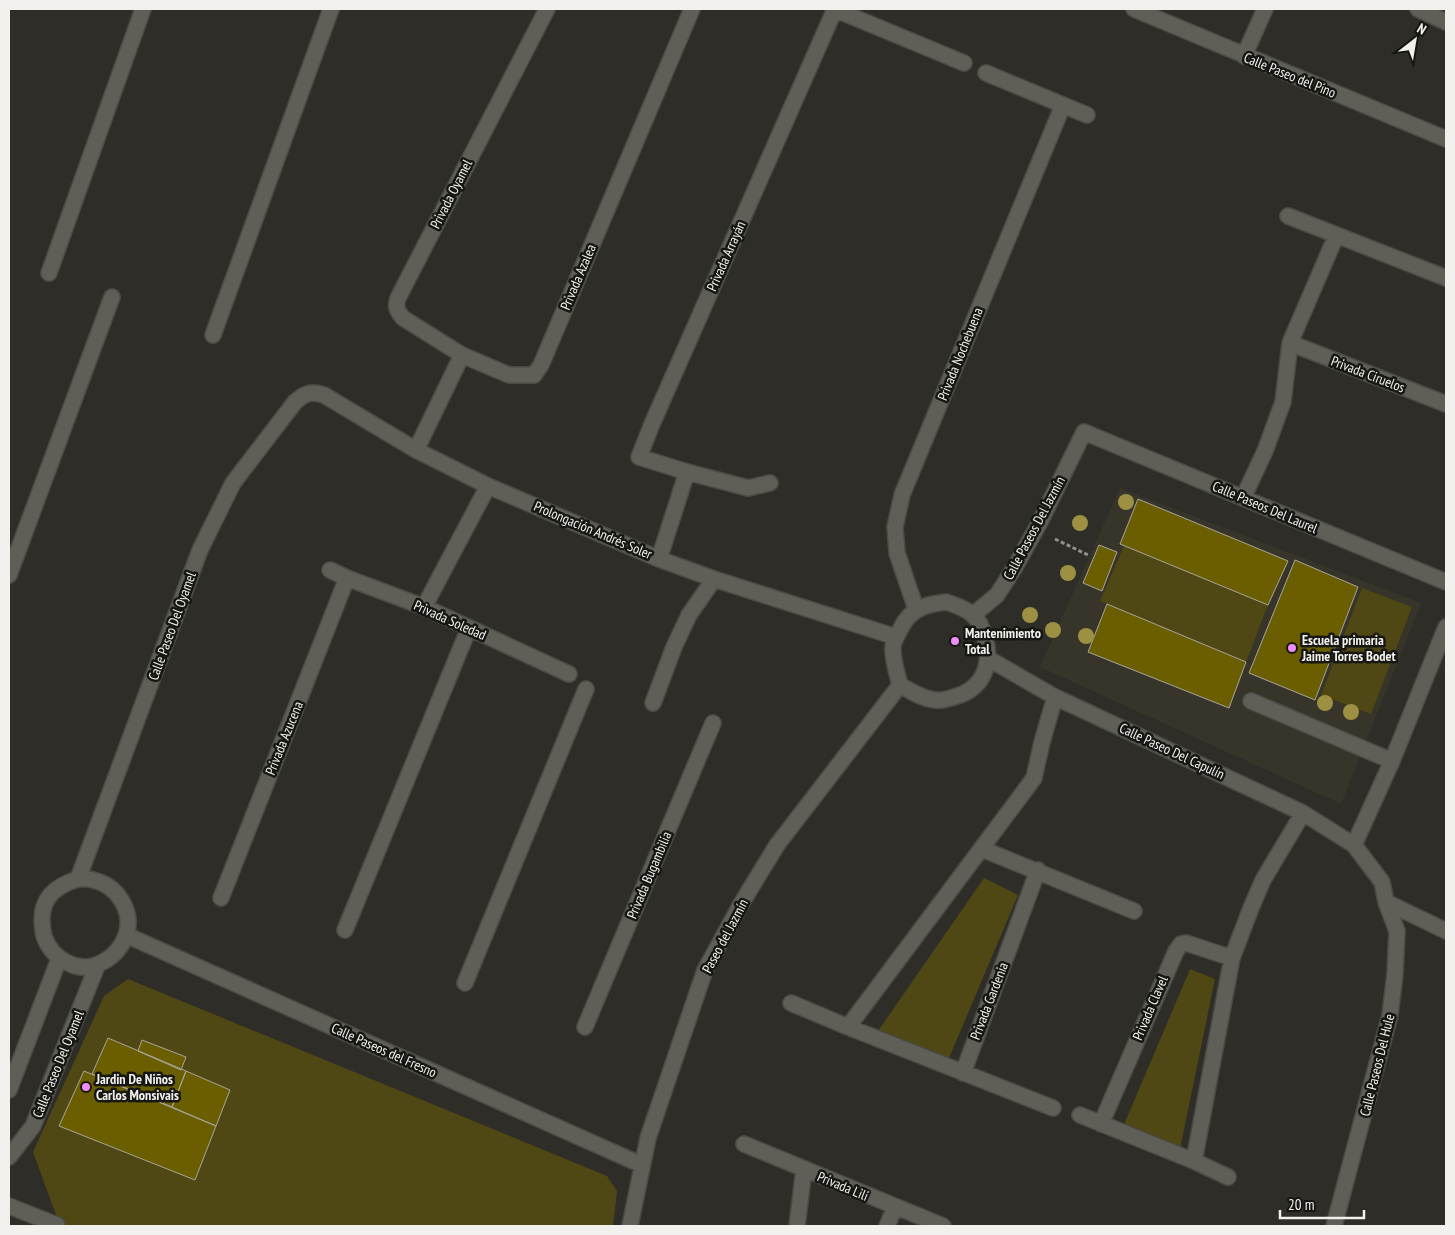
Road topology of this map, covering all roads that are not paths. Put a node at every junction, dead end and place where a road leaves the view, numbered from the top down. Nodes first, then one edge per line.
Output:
1 (142, 9) edge
2 (331, 9) edge
3 (547, 9) edge
4 (692, 9) edge
5 (834, 9) edge
6 (1134, 9) edge
7 (1265, 9) edge
8 (1418, 9) edge
9 (1443, 16) edge
10 (1244, 56) junction
11 (957, 61) dead end
12 (986, 73) dead end
13 (1062, 104) junction
14 (1087, 115) dead end
15 (1446, 139) edge
16 (1288, 216) dead end
17 (1336, 236) junction
18 (49, 272) dead end
19 (1446, 278) edge
20 (112, 297) dead end
21 (214, 335) dead end
22 (1290, 343) junction
23 (462, 355) junction
24 (304, 394) joint
25 (1446, 404) edge
26 (1084, 432) joint
27 (416, 450) junction
28 (687, 472) junction
29 (770, 483) dead end
30 (488, 486) junction
31 (1243, 498) junction
32 (659, 559) junction
33 (330, 570) dead end
34 (9, 574) edge
35 (347, 578) junction
36 (714, 579) junction
37 (1446, 582) edge
38 (424, 607) junction
39 (916, 609) junction
40 (973, 615) junction
41 (1446, 627) edge
42 (469, 628) junction
43 (896, 637) junction
44 (989, 659) junction
45 (569, 674) dead end
46 (900, 685) junction
47 (586, 689) dead end
48 (1055, 697) junction
49 (1251, 701) dead end
50 (653, 703) dead end
51 (713, 723) dead end
52 (1392, 760) junction
53 (1303, 813) junction
54 (1354, 845) junction
55 (982, 849) junction
56 (1038, 870) junction
57 (78, 879) junction
58 (221, 898) dead end
59 (1386, 902) junction
60 (1134, 911) dead end
61 (345, 930) dead end
62 (1446, 931) edge
63 (126, 935) junction
64 (59, 958) junction
65 (1232, 958) junction
66 (97, 966) junction
67 (466, 983) dead end
68 (791, 1003) dead end
69 (585, 1027) dead end
70 (848, 1027) junction
71 (963, 1072) junction
72 (9, 1090) edge
73 (1054, 1108) dead end
74 (1080, 1115) dead end
75 (1101, 1124) junction
76 (744, 1144) dead end
77 (9, 1158) edge
78 (1194, 1162) junction
79 (642, 1165) junction
80 (804, 1169) junction
81 (1228, 1177) dead end
82 (9, 1206) edge
83 (895, 1207) junction
84 (57, 1225) edge
85 (630, 1226) edge
86 (797, 1226) edge
87 (887, 1226) edge
88 (943, 1226) edge
89 (1334, 1226) edge

1 - 18 street
2 - 21 street
3 - 23 street, Privada Oyamel
4 - 23 street, Privada Azalea
5 - 11 street, Privada Arrayán
5 - 28 street, Privada Arrayán
6 - 10 street, Calle Paseo del Pino
7 - 10 street
8 - 9 street
10 - 15 street, Calle Paseo del Pino
12 - 13 street
13 - 14 street
13 - 39 street, Privada Nochebuena
16 - 17 street
17 - 19 street
17 - 22 street
20 - 34 street
22 - 25 street, Privada Ciruelos
22 - 31 street
23 - 27 street
24 - 27 street, Prolongación Andrés Soler
24 - 57 street, Calle Paseo Del Oyamel
26 - 31 street, Calle Paseos Del Laurel
26 - 40 street, Calle Paseos Del Jazmín
27 - 30 street, Prolongación Andrés Soler
28 - 29 street, Privada Arrayán
28 - 32 street
30 - 32 street, Prolongación Andrés Soler
30 - 38 street
31 - 37 street, Calle Paseos Del Laurel
32 - 36 street, Prolongación Andrés Soler
33 - 35 street, Privada Soledad
35 - 38 street, Privada Soledad
35 - 58 street, Privada Azucena
36 - 43 street, Prolongación Andrés Soler
36 - 50 street
38 - 42 street, Privada Soledad
39 - 40 street
39 - 43 street
40 - 44 street
41 - 52 street
42 - 45 street, Privada Soledad
42 - 61 street
43 - 46 street
44 - 46 street
44 - 48 street, Calle Paseo Del Capulín
46 - 79 street, Paseo del Jazmín
47 - 67 street
48 - 53 street, Calle Paseo Del Capulín
48 - 55 street
49 - 52 street
51 - 69 street, Privada Bugambilia
52 - 54 street
53 - 54 street, Calle Paseo Del Capulín
53 - 65 street
54 - 59 street, Calle Paseos Del Hule
55 - 56 street
55 - 70 street
56 - 60 street
56 - 71 street, Privada Gardenia
57 - 63 street
57 - 64 street
59 - 62 street
59 - 89 street, Calle Paseos Del Hule
63 - 66 street
63 - 79 street, Calle Paseos del Fresno
64 - 66 street
64 - 72 street
65 - 75 street, Privada Clavel
65 - 78 street
66 - 77 street, Calle Paseo Del Oyamel
68 - 70 street
70 - 71 street
71 - 73 street
74 - 75 street
75 - 78 street
76 - 80 street, Privada Lili
78 - 81 street
79 - 85 street, Paseo del Jazmín
80 - 83 street, Privada Lili
80 - 86 street
82 - 84 street
83 - 87 street
83 - 88 street, Privada Lili

